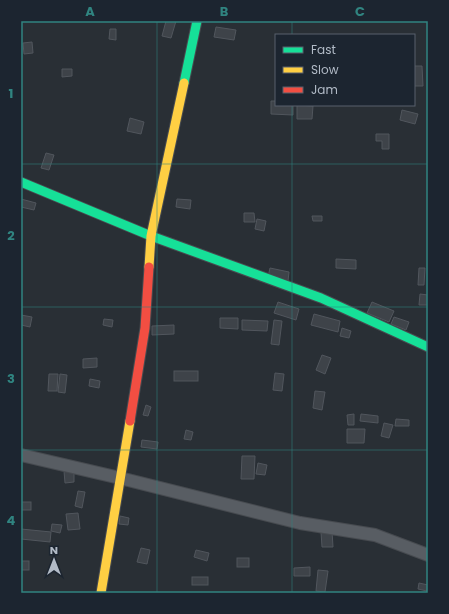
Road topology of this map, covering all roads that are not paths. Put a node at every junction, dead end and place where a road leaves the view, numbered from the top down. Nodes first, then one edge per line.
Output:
1 (197, 21) edge
2 (21, 182) edge
3 (151, 236) junction
4 (428, 347) edge
5 (21, 455) edge
6 (120, 478) junction
7 (428, 555) edge
8 (101, 593) edge

1 - 3 street
2 - 3 street
3 - 4 street
3 - 6 street
5 - 6 street
6 - 7 street
6 - 8 street

